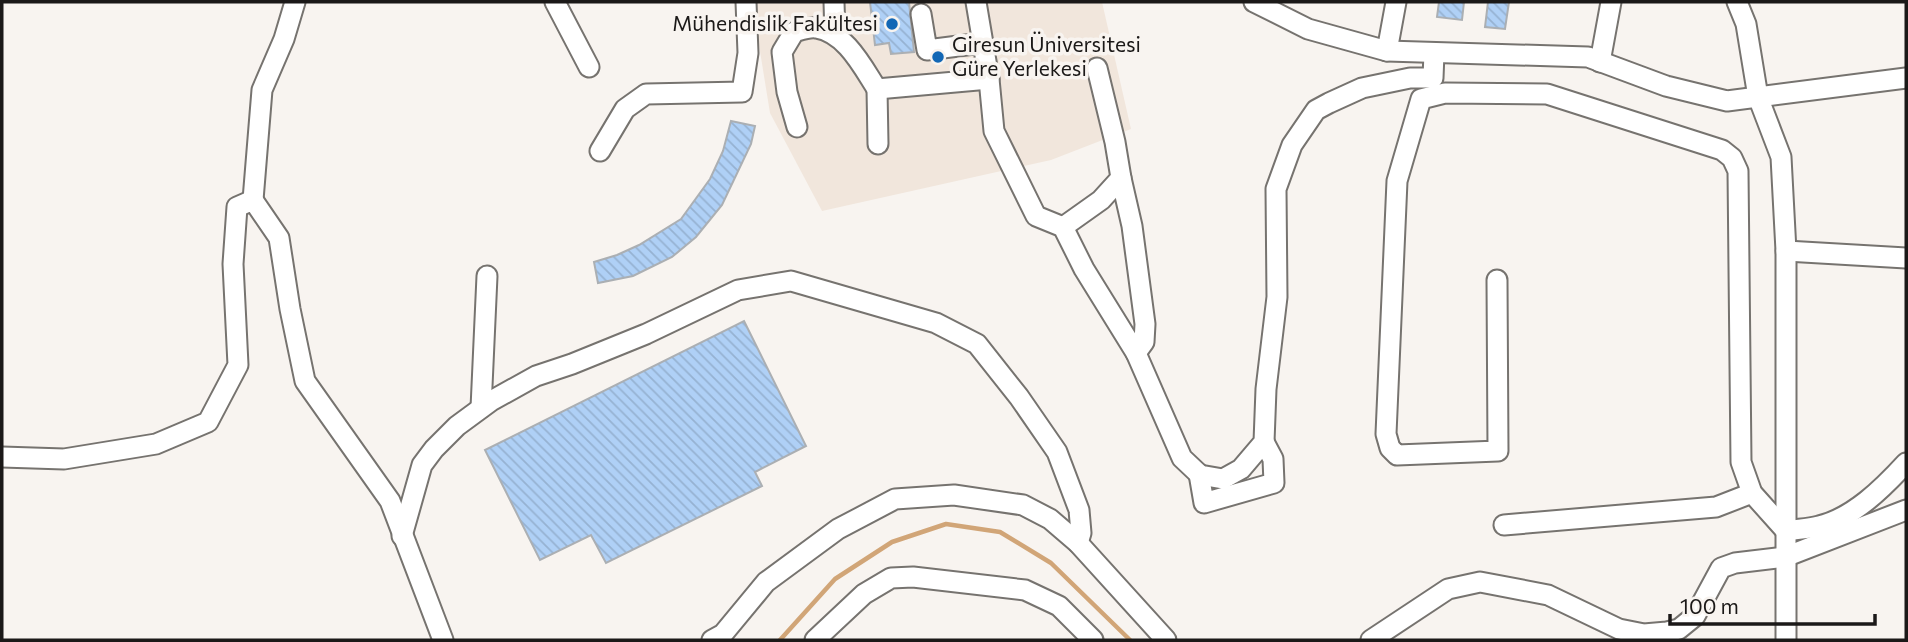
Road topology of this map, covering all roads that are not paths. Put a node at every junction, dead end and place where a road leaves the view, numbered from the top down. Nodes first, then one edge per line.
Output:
1 (295, 2) edge
2 (746, 2) edge
3 (834, 2) edge
4 (976, 2) edge
5 (1254, 2) edge
6 (1396, 2) edge
7 (1611, 2) edge
8 (1737, 2) edge
9 (557, 3) edge
10 (921, 14) dead end
11 (835, 35) junction
12 (982, 43) junction
13 (1387, 51) junction
14 (1434, 52) junction
15 (1600, 62) junction
16 (589, 67) dead end
17 (1097, 68) dead end
18 (1906, 78) edge
19 (989, 79) junction
20 (877, 89) junction
21 (1758, 97) junction
22 (797, 127) dead end
23 (878, 144) dead end
24 (600, 151) dead end
25 (1121, 178) junction
26 (253, 200) junction
27 (1063, 227) junction
28 (1786, 251) junction
29 (1906, 258) edge
30 (488, 276) dead end
31 (1497, 280) dead end
32 (1136, 354) junction
33 (481, 408) junction
34 (1264, 442) junction
35 (2, 457) edge
36 (1906, 463) edge
37 (1199, 474) junction
38 (1752, 493) junction
39 (1906, 510) edge
40 (1504, 525) dead end
41 (1786, 531) junction
42 (402, 536) junction
43 (1078, 543) junction
44 (1785, 557) junction
45 (1620, 635) edge
46 (443, 640) edge
47 (712, 640) edge
48 (815, 640) edge
49 (1093, 640) edge
50 (1166, 640) edge
51 (1371, 640) edge
52 (1786, 640) edge

1 - 26 street
2 - 24 street
3 - 11 street
4 - 12 street
5 - 13 street
6 - 13 street
7 - 15 street
8 - 21 street
9 - 16 street
10 - 12 street
11 - 20 street
11 - 22 street
12 - 19 street
13 - 14 street
14 - 15 street
14 - 34 street
15 - 21 street
17 - 25 street
18 - 21 street
19 - 20 street
19 - 27 street
20 - 23 street
21 - 28 street
25 - 27 street
25 - 32 street
26 - 35 street
26 - 42 street
27 - 32 street
28 - 29 street
28 - 41 street
30 - 33 street
31 - 38 street
32 - 37 street
33 - 42 street
33 - 43 street
34 - 37 street
34 - 37 street
36 - 41 street
38 - 40 street
38 - 41 street
39 - 44 street
41 - 44 street
42 - 46 street
43 - 47 street
43 - 50 street
44 - 45 street
44 - 52 street
45 - 51 street
48 - 49 street

